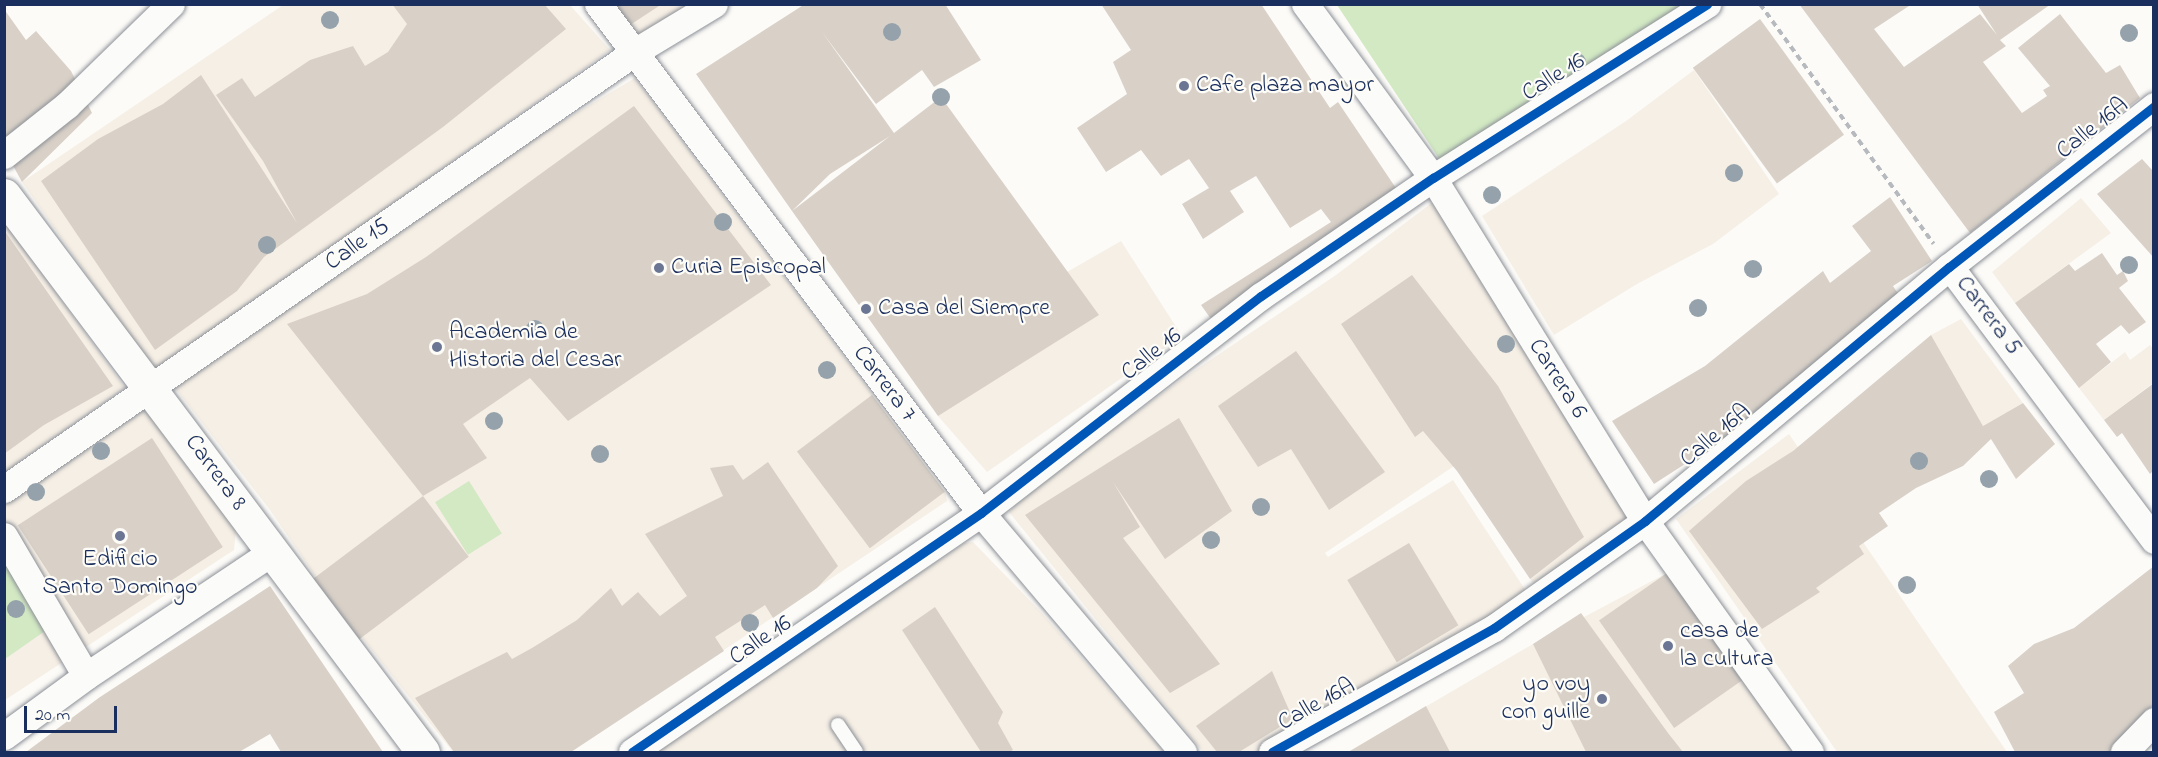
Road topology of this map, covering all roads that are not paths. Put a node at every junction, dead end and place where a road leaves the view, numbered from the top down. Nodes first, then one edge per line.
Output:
1 (171, 4) edge
2 (598, 4) edge
3 (714, 4) edge
4 (1305, 4) edge
5 (1707, 4) edge
6 (636, 51) junction
7 (2154, 106) edge
8 (4, 155) edge
9 (1433, 178) junction
10 (4, 195) edge
11 (1950, 267) junction
12 (153, 388) junction
13 (4, 489) edge
14 (981, 513) junction
15 (1645, 520) junction
16 (4, 536) edge
17 (2154, 540) edge
18 (272, 552) junction
19 (86, 676) junction
20 (2154, 721) edge
21 (838, 725) dead end
22 (4, 736) edge
23 (423, 753) edge
24 (632, 753) edge
25 (856, 753) edge
26 (1183, 753) edge
27 (1272, 753) edge
28 (1810, 753) edge
29 (2124, 753) edge

1 - 8 street
2 - 6 street, Carrera 7
3 - 6 street, Calle 15
4 - 9 street, Carrera 6
5 - 9 street, Calle 16
6 - 12 street, Calle 15
6 - 14 street, Carrera 7
7 - 11 street, Calle 16A
9 - 14 street, Calle 16
9 - 15 street, Carrera 6
10 - 12 street, Carrera 8
11 - 15 street, Calle 16A
11 - 17 street, Carrera 5
12 - 13 street, Calle 15
12 - 18 street, Carrera 8
14 - 24 street, Calle 16
14 - 26 street, Carrera 7
15 - 27 street, Calle 16A
15 - 28 street, Carrera 6
16 - 19 street
18 - 19 street
18 - 23 street, Carrera 8
19 - 22 street
20 - 29 street
21 - 25 lane

